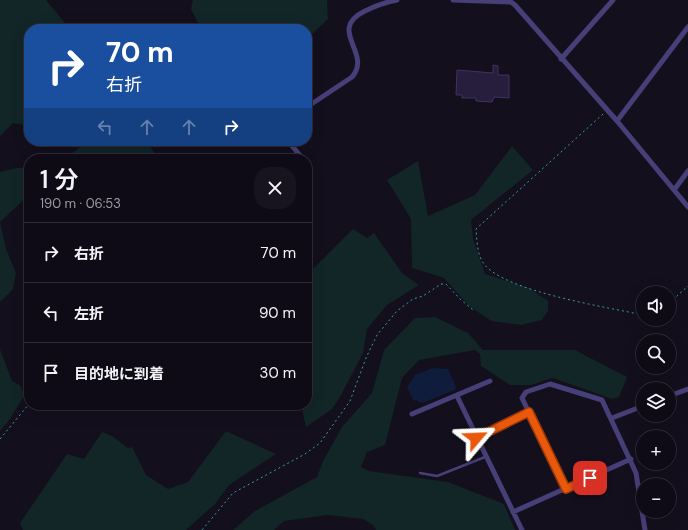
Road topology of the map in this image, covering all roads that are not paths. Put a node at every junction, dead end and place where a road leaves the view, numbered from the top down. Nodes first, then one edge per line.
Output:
1 (397, 0) edge
2 (453, 0) edge
3 (613, 0) edge
4 (481, 1) edge
5 (688, 27) edge
6 (561, 59) junction
7 (312, 104) edge
8 (617, 121) junction
9 (292, 146) edge
10 (299, 154) edge
11 (688, 171) edge
12 (674, 190) junction
13 (688, 207) edge
14 (490, 381) dead end
15 (688, 389) edge
16 (676, 393) edge
17 (457, 396) junction
18 (636, 409) edge
19 (529, 412) junction
20 (412, 414) dead end
21 (612, 418) junction
22 (476, 438) junction
23 (486, 457) junction
24 (631, 459) junction
25 (420, 474) dead end
26 (566, 489) junction
27 (513, 512) junction
28 (522, 530) edge
29 (645, 530) edge

1 - 7 street
2 - 4 street
3 - 6 street
4 - 6 street
5 - 8 street
6 - 8 street
8 - 12 street
9 - 10 street
11 - 12 street
12 - 13 street
14 - 17 street
15 - 16 street
17 - 20 street
17 - 22 street
18 - 21 street
19 - 21 street
19 - 22 street
19 - 26 street
21 - 24 street
22 - 23 street
23 - 25 lane
23 - 27 street
24 - 26 street
24 - 29 street
26 - 27 street
27 - 28 street

